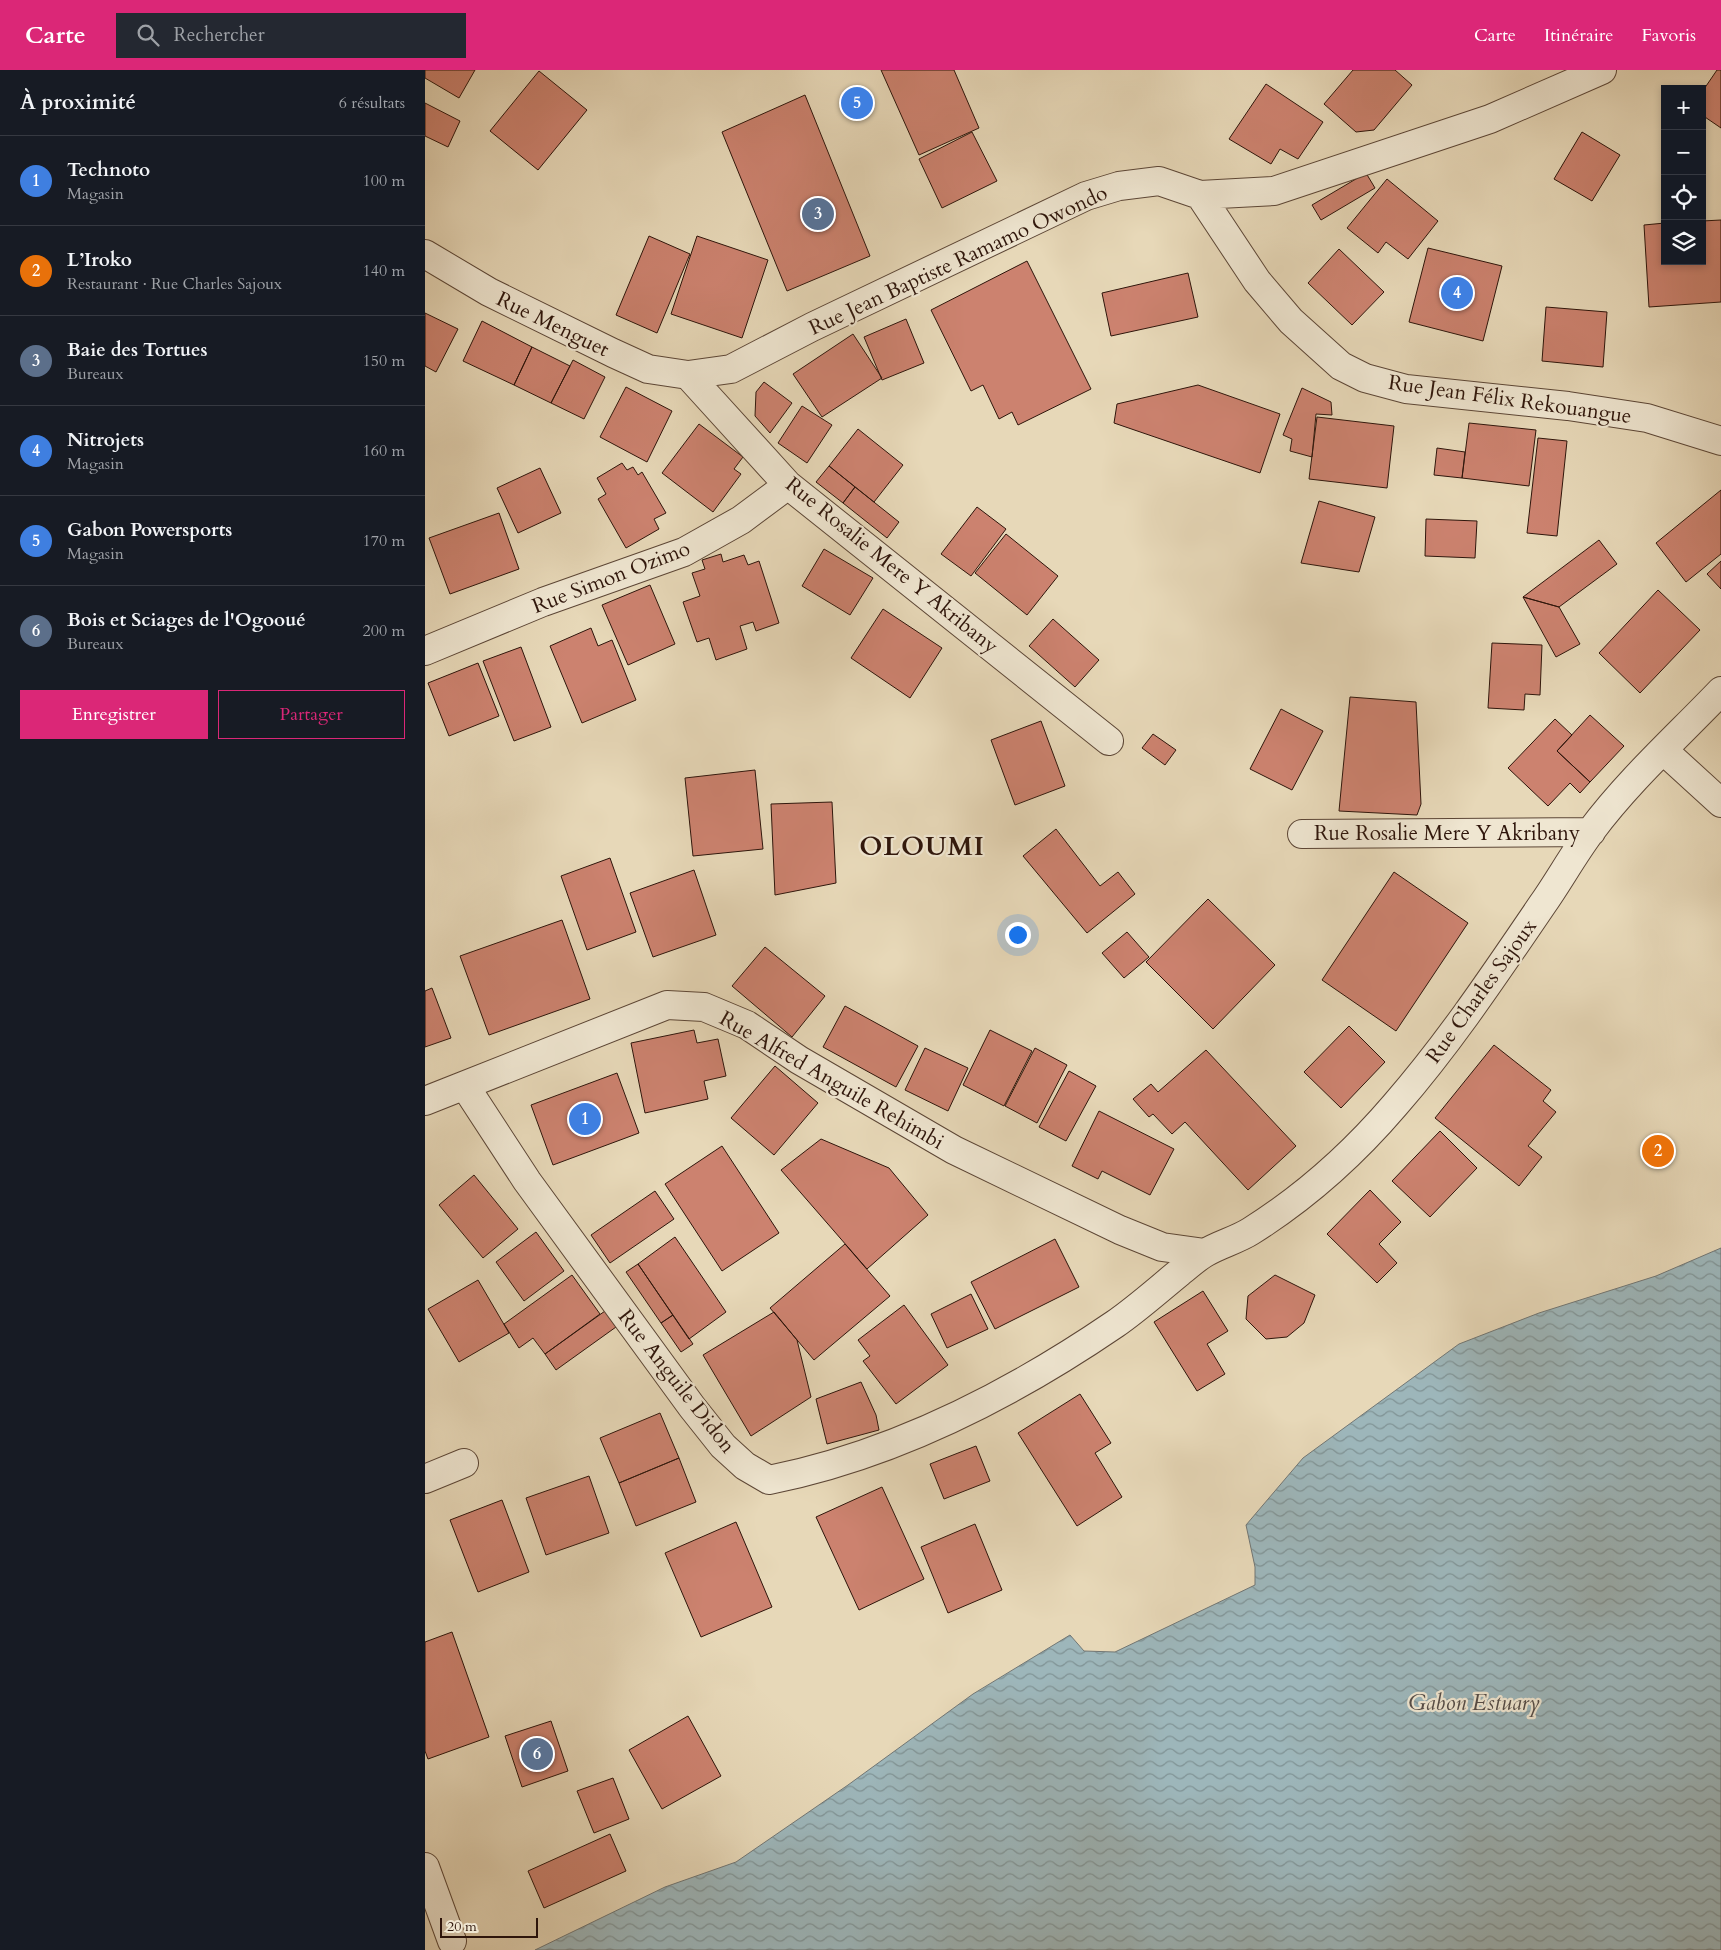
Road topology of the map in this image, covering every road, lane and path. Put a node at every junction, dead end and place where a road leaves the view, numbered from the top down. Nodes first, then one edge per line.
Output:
1 (1602, 70) edge
2 (1200, 195) junction
3 (425, 254) edge
4 (688, 375) junction
5 (1721, 441) edge
6 (789, 485) junction
7 (425, 651) edge
8 (1721, 691) edge
9 (1109, 741) dead end
10 (1663, 750) junction
11 (1721, 803) edge
12 (1591, 832) junction
13 (1302, 834) dead end
14 (465, 1086) junction
15 (425, 1101) edge
16 (1205, 1253) junction
17 (464, 1463) dead end
18 (425, 1479) edge
19 (425, 1867) edge
20 (452, 1941) dead end

1 - 2 street, Rue Jean Baptiste Ramamo Owondo
2 - 4 street, Rue Jean Baptiste Ramamo Owondo
2 - 5 street, Rue Jean Félix Rekouangue
3 - 4 street, Rue Menguet
4 - 6 street, Rue Rosalie Mere Y Akribany
6 - 7 street, Rue Simon Ozimo
6 - 9 street, Rue Rosalie Mere Y Akribany
8 - 10 street, Rue Charles Sajoux
10 - 11 street
10 - 12 street, Rue Charles Sajoux
12 - 13 street, Rue Rosalie Mere Y Akribany
12 - 16 street, Rue Charles Sajoux
14 - 15 street, Rue Alfred Anguile Rehimbi
14 - 16 street, Rue Alfred Anguile Rehimbi
14 - 16 street, Rue Anguile Didon
17 - 18 street
19 - 20 street

